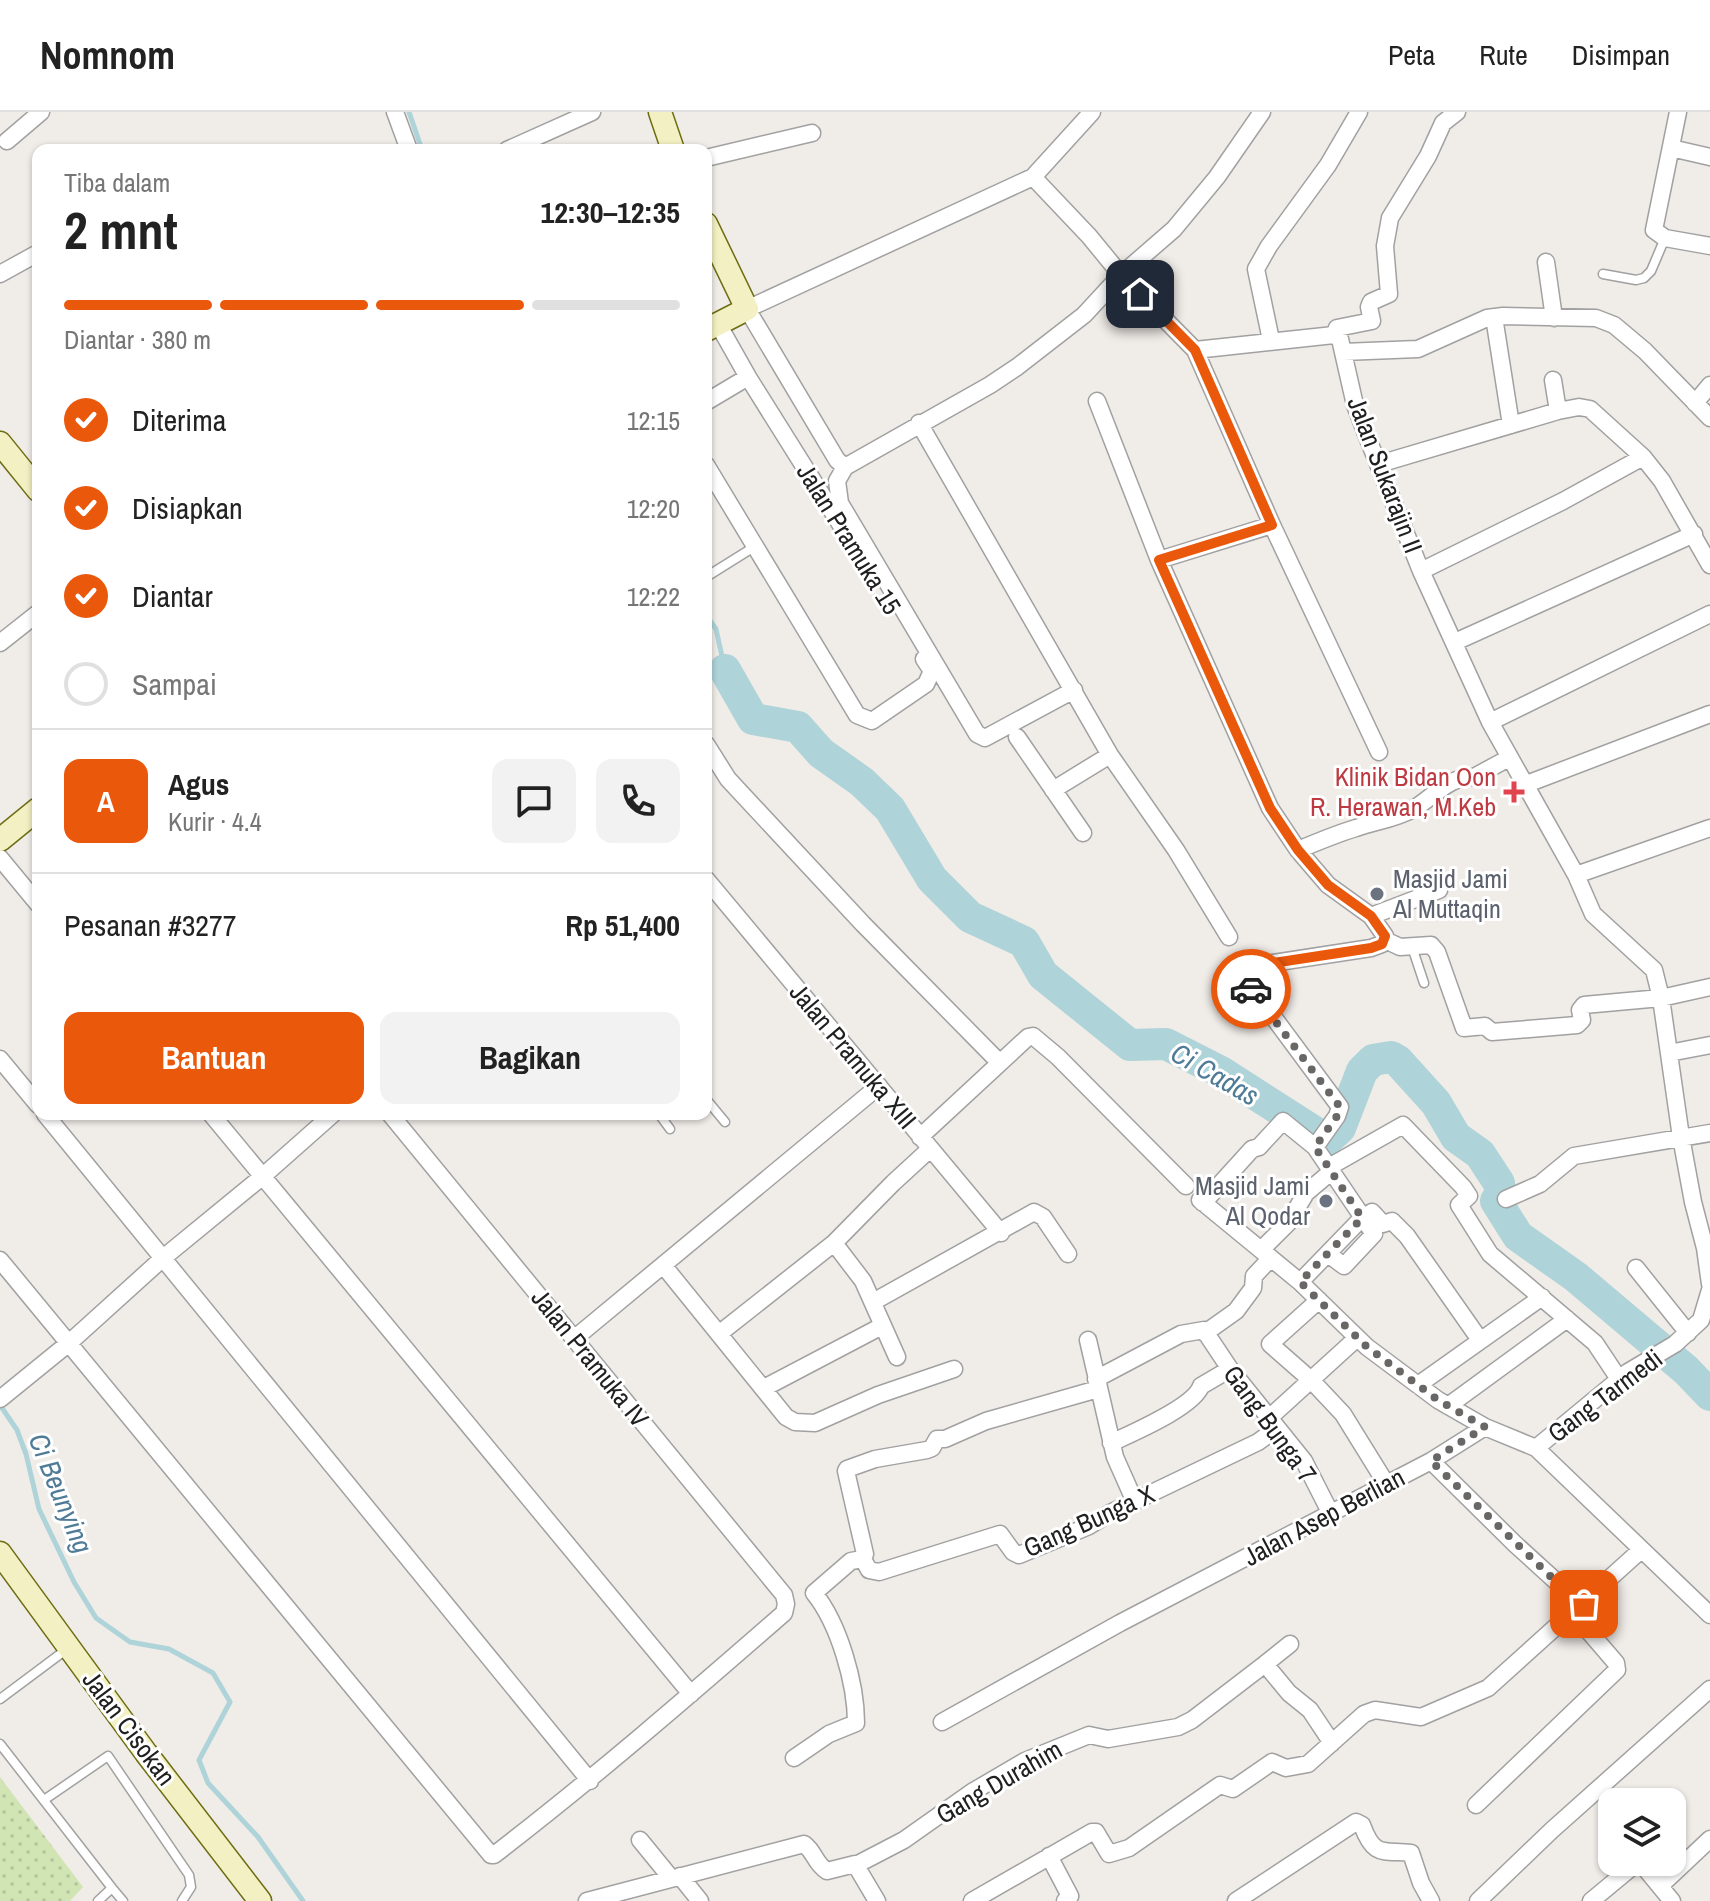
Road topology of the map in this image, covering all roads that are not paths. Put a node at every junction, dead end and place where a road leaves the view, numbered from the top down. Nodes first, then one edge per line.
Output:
1 (41, 112) edge
2 (395, 112) edge
3 (592, 112) edge
4 (660, 112) edge
5 (1092, 112) edge
6 (1262, 112) edge
7 (1359, 112) edge
8 (1457, 112) edge
9 (1678, 112) edge
10 (812, 133) dead end
11 (7, 141) dead end
12 (407, 144) edge
13 (520, 144) edge
14 (671, 144) edge
15 (1671, 148) junction
16 (712, 157) edge
17 (1710, 157) edge
18 (1033, 177) junction
19 (712, 236) edge
20 (1665, 238) junction
21 (1710, 246) edge
22 (32, 262) edge
23 (1546, 262) dead end
24 (0, 274) edge
25 (1603, 274) dead end
26 (1121, 275) junction
27 (747, 309) junction
28 (1494, 317) junction
29 (1554, 318) junction
30 (712, 327) edge
31 (1334, 335) junction
32 (1271, 340) junction
33 (1195, 350) junction
34 (1343, 352) junction
35 (748, 377) junction
36 (1553, 380) dead end
37 (1710, 385) edge
38 (712, 398) edge
39 (1097, 401) dead end
40 (1695, 403) junction
41 (1558, 411) junction
42 (1710, 418) edge
43 (919, 423) junction
44 (1511, 425) junction
45 (0, 443) edge
46 (1643, 457) junction
47 (1379, 464) junction
48 (845, 467) junction
49 (712, 475) edge
50 (32, 483) edge
51 (1272, 525) junction
52 (1694, 534) junction
53 (754, 547) junction
54 (1159, 560) junction
55 (1710, 565) edge
56 (1421, 571) junction
57 (712, 573) edge
58 (1710, 614) edge
59 (32, 618) edge
60 (1455, 642) junction
61 (0, 643) edge
62 (1074, 690) junction
63 (1710, 714) edge
64 (1490, 722) junction
65 (1017, 737) dead end
66 (1379, 752) dead end
67 (712, 754) edge
68 (1110, 755) junction
69 (1509, 758) junction
70 (1524, 785) junction
71 (1053, 790) junction
72 (32, 814) edge
73 (1710, 828) edge
74 (1083, 833) dead end
75 (0, 840) edge
76 (1298, 850) junction
77 (0, 858) edge
78 (1576, 875) junction
79 (712, 886) edge
80 (1439, 890) dead end
81 (32, 897) edge
82 (1371, 916) junction
83 (1229, 937) dead end
84 (1385, 940) junction
85 (1412, 947) junction
86 (1424, 983) dead end
87 (1710, 987) edge
88 (1661, 998) junction
89 (1710, 1045) edge
90 (1669, 1053) junction
91 (0, 1059) edge
92 (1000, 1063) junction
93 (879, 1086) junction
94 (32, 1098) edge
95 (712, 1106) edge
96 (50, 1120) edge
97 (216, 1120) edge
98 (326, 1120) edge
99 (395, 1120) edge
100 (663, 1120) edge
101 (725, 1122) dead end
102 (670, 1129) dead end
103 (1710, 1133) edge
104 (1681, 1137) junction
105 (1320, 1140) junction
106 (925, 1143) junction
107 (1331, 1169) junction
108 (263, 1176) junction
109 (1186, 1186) dead end
110 (1506, 1199) dead end
111 (1362, 1218) junction
112 (1001, 1233) junction
113 (834, 1243) junction
114 (1708, 1247) edge
115 (1068, 1254) dead end
116 (1266, 1254) junction
117 (163, 1258) junction
118 (0, 1260) edge
119 (663, 1265) junction
120 (1636, 1268) dead end
121 (1300, 1282) junction
122 (1710, 1284) edge
123 (1710, 1290) edge
124 (1542, 1297) junction
125 (1319, 1300) junction
126 (873, 1302) junction
127 (1567, 1319) junction
128 (1706, 1324) edge
129 (882, 1326) junction
130 (720, 1333) junction
131 (1206, 1334) junction
132 (575, 1338) junction
133 (1357, 1338) junction
134 (1681, 1339) junction
135 (1088, 1340) dead end
136 (1480, 1340) junction
137 (69, 1343) junction
138 (897, 1357) dead end
139 (954, 1369) dead end
140 (1230, 1369) junction
141 (1619, 1379) junction
142 (1311, 1380) junction
143 (1097, 1384) junction
144 (1418, 1385) junction
145 (764, 1388) junction
146 (4, 1396) edge
147 (1448, 1406) junction
148 (1272, 1424) junction
149 (1485, 1427) junction
150 (1111, 1443) junction
151 (1536, 1448) junction
152 (1431, 1461) junction
153 (1387, 1485) junction
154 (1135, 1502) junction
155 (1331, 1514) junction
156 (1641, 1550) junction
157 (0, 1553) edge
158 (863, 1559) junction
159 (1578, 1609) junction
160 (1710, 1615) edge
161 (1290, 1644) dead end
162 (69, 1648) junction
163 (1265, 1664) junction
164 (1710, 1689) edge
165 (691, 1694) junction
166 (0, 1699) edge
167 (942, 1722) dead end
168 (1332, 1743) junction
169 (0, 1744) edge
170 (794, 1758) dead end
171 (590, 1781) junction
172 (1601, 1788) edge
173 (1598, 1791) edge
174 (44, 1800) junction
175 (1476, 1805) dead end
176 (1710, 1839) edge
177 (640, 1840) dead end
178 (1049, 1856) junction
179 (860, 1872) junction
180 (1622, 1876) edge
181 (1651, 1876) edge
182 (675, 1877) junction
183 (1660, 1886) junction
184 (112, 1888) junction
185 (1423, 1900) edge
186 (98, 1901) edge
187 (123, 1901) edge
188 (182, 1901) edge
189 (260, 1901) edge
190 (587, 1901) edge
191 (700, 1901) edge
192 (877, 1901) edge
193 (972, 1901) edge
194 (1065, 1901) edge
195 (1236, 1901) edge
196 (1478, 1901) edge
197 (1591, 1901) edge
198 (1672, 1901) edge

1 - 11 street
2 - 12 street
3 - 13 street
4 - 14 street
5 - 18 street
6 - 26 street
7 - 32 street
8 - 31 street
9 - 15 street
10 - 16 street
15 - 17 street
15 - 20 street
18 - 26 street
18 - 27 street
19 - 27 street
20 - 21 street
20 - 25 lane
22 - 24 street
23 - 29 street
26 - 33 street
26 - 43 street
27 - 30 street
27 - 48 street
28 - 29 street
28 - 34 street
28 - 44 street
29 - 40 street
30 - 35 street, Jalan Pramuka 15
31 - 32 street
31 - 34 street, Jalan Sukarajin II
32 - 33 street
33 - 51 street
34 - 47 street, Jalan Sukarajin II
35 - 38 street
35 - 53 street, Jalan Pramuka 15
36 - 41 street
37 - 40 street
39 - 54 street
40 - 42 street
41 - 44 street
41 - 46 street
43 - 48 street
43 - 62 street
44 - 47 street
45 - 50 street
46 - 52 street
46 - 56 street
47 - 56 street, Jalan Sukarajin II
48 - 62 street
49 - 53 street
51 - 54 street
51 - 66 street
52 - 55 street
52 - 60 street
53 - 57 lane
54 - 76 street
56 - 60 street, Jalan Sukarajin II
58 - 64 street
59 - 61 street
60 - 64 street, Jalan Sukarajin II
62 - 68 street
63 - 70 street
64 - 69 street, Jalan Sukarajin II
65 - 71 street
67 - 92 street
68 - 71 street
68 - 83 street
69 - 70 street, Jalan Sukarajin II
69 - 76 street
70 - 78 street, Jalan Sukarajin II
71 - 74 street
72 - 75 street
73 - 78 street
76 - 82 street
77 - 81 street
78 - 88 street, Jalan Sukarajin II
79 - 93 street, Jalan Pramuka XIII
80 - 82 street
82 - 84 street
84 - 85 street
84 - 105 street
85 - 86 lane
85 - 88 street
87 - 88 street
88 - 90 street, Jalan Sukarajin II
89 - 90 street
90 - 104 street, Jalan Sukarajin II
91 - 94 street
92 - 106 street
92 - 109 street
93 - 106 street, Jalan Pramuka XIII
93 - 119 street
95 - 101 lane
96 - 117 street
97 - 108 street
98 - 108 street
99 - 132 street, Jalan Pramuka IV
100 - 102 lane
103 - 104 street
104 - 110 street
104 - 114 street, Jalan Sukarajin II
105 - 107 street
105 - 116 street
106 - 112 street, Jalan Pramuka XIII
106 - 113 street
107 - 111 street
107 - 116 street
107 - 124 street
108 - 117 street
108 - 165 street
111 - 121 street
111 - 136 street
112 - 115 street
112 - 126 street
113 - 126 street
113 - 130 street
114 - 122 street, Jalan Sukarajin II
116 - 121 street
116 - 131 street
117 - 137 street
117 - 171 street
118 - 137 street
119 - 130 street
119 - 132 street
120 - 134 street
121 - 125 street
123 - 128 street
124 - 127 street
124 - 136 street
125 - 133 street
125 - 142 street
126 - 129 street
127 - 141 street
127 - 147 street
128 - 134 street, Gang Tarmedi
129 - 138 street
129 - 145 street
130 - 145 street
131 - 140 street, Gang Bunga 7
131 - 143 street
132 - 165 street, Jalan Pramuka IV
133 - 142 street, Gang Bunga X
133 - 144 street
134 - 141 street, Gang Tarmedi
135 - 143 street
136 - 144 street
137 - 146 street
137 - 171 street
139 - 145 street
140 - 148 street, Gang Bunga 7
140 - 150 street
141 - 151 street, Gang Tarmedi
142 - 148 street, Gang Bunga X
142 - 153 street
143 - 150 street
143 - 158 street
144 - 147 street
147 - 149 street
148 - 154 street, Gang Bunga X
148 - 155 street, Gang Bunga 7
149 - 151 street
149 - 152 street, Jalan Asep Berlian
150 - 154 street
151 - 156 street
152 - 153 street, Jalan Asep Berlian
152 - 159 street
153 - 155 street, Jalan Asep Berlian
154 - 158 street, Gang Bunga X
155 - 167 street, Jalan Asep Berlian
156 - 159 street
156 - 160 street
157 - 162 street, Jalan Cisokan
158 - 170 street
159 - 168 street
159 - 175 street
161 - 163 street, Gang Durahim
162 - 166 lane
162 - 189 street, Jalan Cisokan
163 - 168 street
163 - 179 street, Gang Durahim
164 - 172 street
165 - 171 street
168 - 178 street
169 - 174 lane
173 - 196 street
174 - 184 lane
174 - 188 lane
176 - 183 street
177 - 182 street
178 - 193 street
178 - 194 street
179 - 182 street
179 - 192 street
180 - 197 street
181 - 183 street
182 - 190 street
182 - 191 street
183 - 198 street
184 - 186 lane
184 - 187 lane
185 - 195 street

